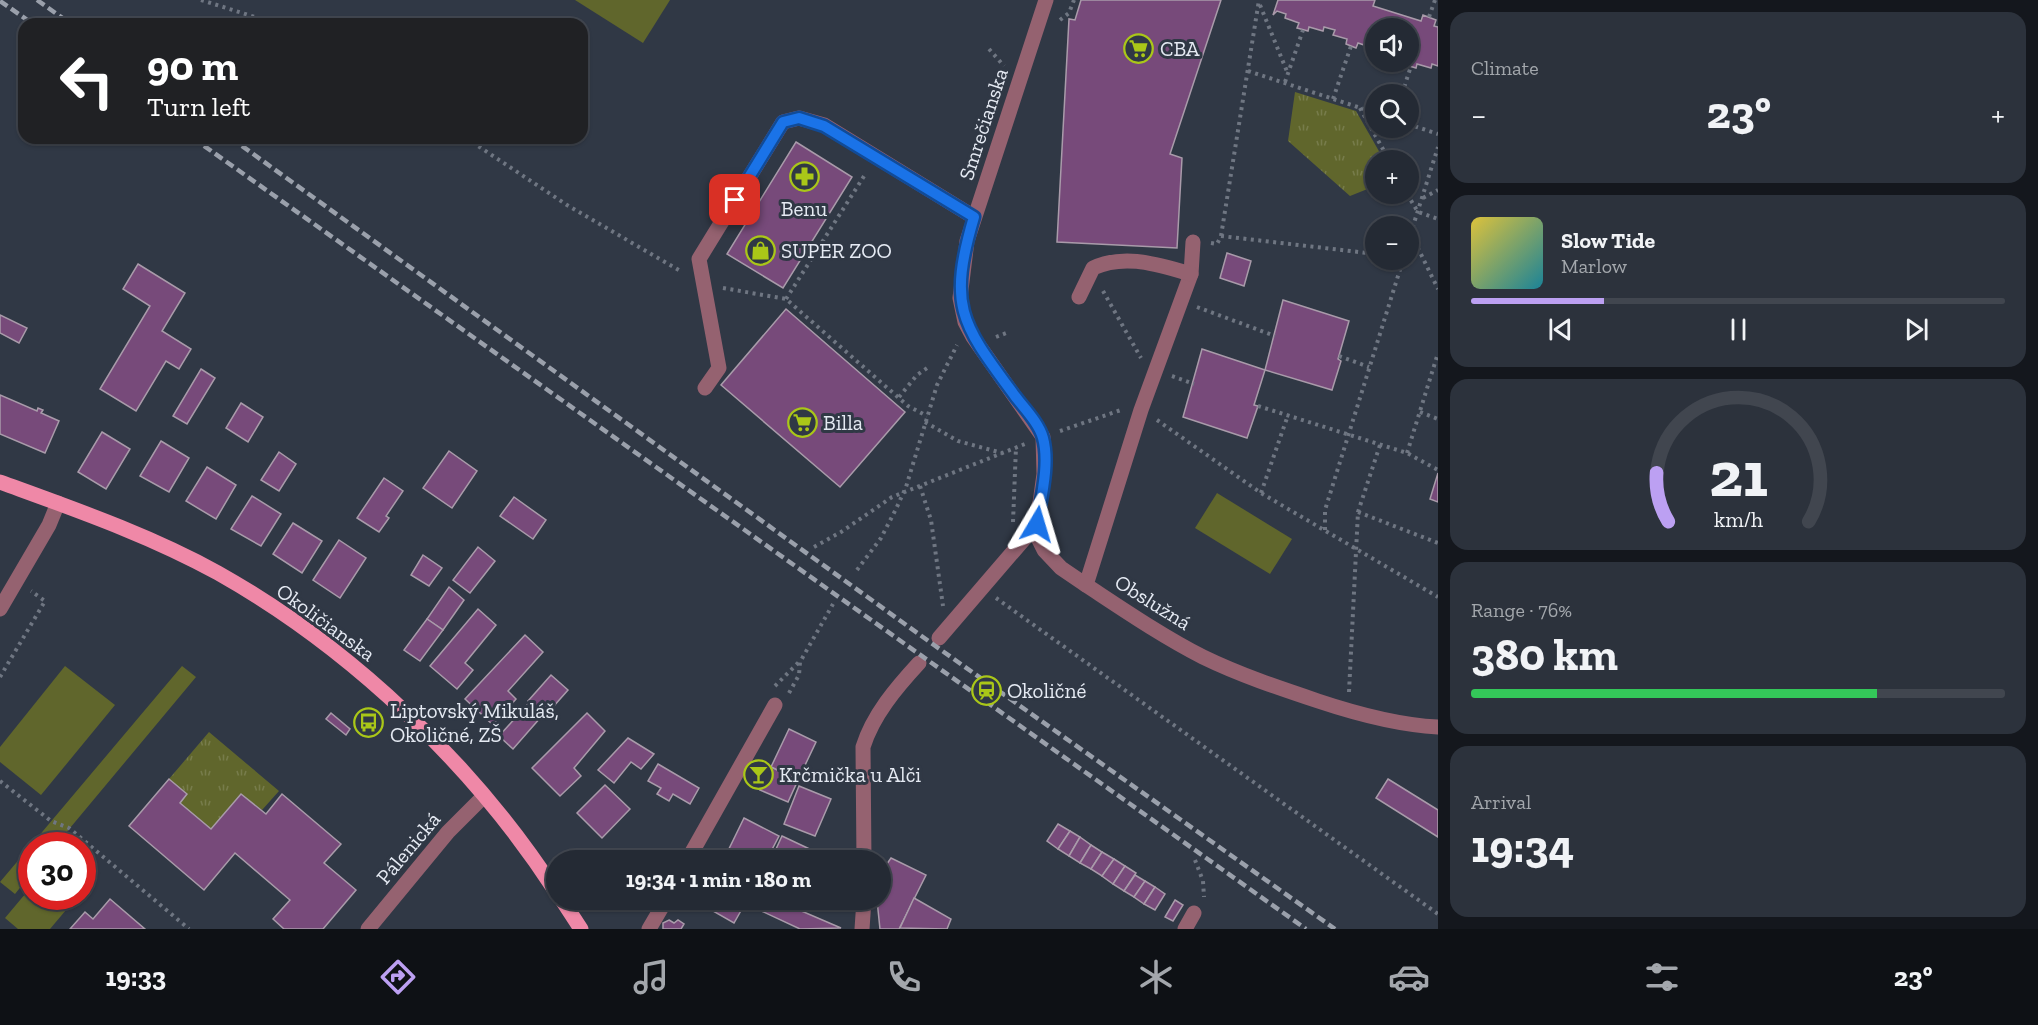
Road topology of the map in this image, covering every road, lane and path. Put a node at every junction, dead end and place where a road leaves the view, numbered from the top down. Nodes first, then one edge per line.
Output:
1 (201, 0) edge
2 (1046, 0) edge
3 (1435, 0) edge
4 (1259, 1) edge
5 (1430, 17) dead end
6 (258, 18) edge
7 (1302, 30) dead end
8 (1351, 46) dead end
9 (989, 49) dead end
10 (1007, 69) dead end
11 (1248, 71) junction
12 (1288, 74) junction
13 (1285, 82) junction
14 (1333, 99) junction
15 (1359, 107) junction
16 (1365, 109) edge
17 (1419, 128) edge
18 (1438, 134) edge
19 (475, 144) edge
20 (1438, 147) edge
21 (1383, 150) edge
22 (876, 158) junction
23 (1438, 190) edge
24 (1422, 198) junction
25 (1413, 204) edge
26 (1418, 212) junction
27 (1417, 216) edge
28 (974, 217) junction
29 (1438, 219) edge
30 (1193, 242) dead end
31 (1419, 250) edge
32 (1365, 253) edge
33 (1400, 270) edge
34 (1191, 274) junction
35 (689, 276) dead end
36 (1099, 285) dead end
37 (1438, 289) edge
38 (731, 291) dead end
39 (1079, 297) dead end
40 (786, 299) junction
41 (1181, 301) junction
42 (965, 322) junction
43 (1275, 336) dead end
44 (1438, 353) edge
45 (1339, 356) dead end
46 (930, 366) dead end
47 (1369, 367) junction
48 (1156, 369) junction
49 (705, 388) dead end
50 (899, 397) junction
51 (1142, 406) junction
52 (1258, 406) dead end
53 (1420, 412) junction
54 (1288, 415) junction
55 (926, 419) junction
56 (1438, 419) edge
57 (1348, 434) junction
58 (1043, 437) junction
59 (1380, 445) junction
60 (1016, 447) junction
61 (1002, 453) junction
62 (1407, 453) junction
63 (1438, 470) edge
64 (0, 482) edge
65 (920, 486) junction
66 (904, 492) junction
67 (1261, 494) junction
68 (57, 503) junction
69 (1358, 513) junction
70 (1037, 524) junction
71 (1325, 530) junction
72 (1438, 543) edge
73 (814, 547) dead end
74 (1357, 550) junction
75 (1011, 555) junction
76 (857, 570) dead end
77 (36, 581) dead end
78 (1086, 585) junction
79 (984, 589) junction
80 (1438, 597) edge
81 (833, 604) dead end
82 (0, 609) edge
83 (944, 632) joint
84 (800, 662) junction
85 (919, 663) dead end
86 (0, 677) edge
87 (774, 705) junction
88 (1348, 711) junction
89 (1438, 727) edge
90 (0, 781) edge
91 (483, 797) junction
92 (693, 850) edge
93 (864, 850) edge
94 (1195, 860) dead end
95 (546, 879) edge
96 (569, 910) edge
97 (660, 910) edge
98 (863, 910) edge
99 (1194, 913) joint
100 (1438, 914) edge
101 (189, 929) edge
102 (368, 929) edge
103 (581, 929) edge
104 (649, 929) edge
105 (862, 929) edge
106 (1185, 929) edge

1 - 6 path
2 - 28 street, Smrečianska
3 - 5 path
4 - 11 path
4 - 12 path
7 - 12 path
8 - 14 path
9 - 10 path
11 - 13 path
11 - 32 path
12 - 13 path
13 - 14 path
14 - 15 path
15 - 16 path
15 - 21 path
17 - 18 path
19 - 35 path
20 - 24 path
22 - 28 street
22 - 40 path
22 - 49 street
23 - 24 path
24 - 26 path
25 - 26 path
26 - 27 path
26 - 29 path
28 - 42 street, Smrečianska
30 - 34 street, Obslužná
31 - 37 path
33 - 47 path
34 - 39 street
34 - 41 street, Obslužná
36 - 48 path
38 - 40 path
40 - 50 path
41 - 43 path
41 - 48 street, Obslužná
42 - 55 path
42 - 58 street, Smrečianska
44 - 53 path
45 - 47 path
46 - 50 path
47 - 57 path
48 - 51 street, Obslužná
50 - 55 path
51 - 58 path
51 - 67 path
51 - 78 street, Obslužná
52 - 54 path
53 - 56 path
53 - 62 path
54 - 57 path
54 - 67 path
55 - 61 path
55 - 66 path
57 - 59 path
57 - 71 path
58 - 60 path
58 - 70 street
59 - 62 path
59 - 69 path
60 - 61 path
60 - 75 path
61 - 65 path
62 - 63 path
64 - 68 main road, Okoličianska
65 - 66 path
65 - 83 path
66 - 73 path
66 - 76 path
67 - 71 path
68 - 82 street
68 - 91 main road, Okoličianska
69 - 72 path
69 - 74 path
70 - 75 street
70 - 78 street
71 - 74 path
74 - 80 path
74 - 88 path
75 - 79 street
77 - 86 path
78 - 88 street, Obslužná
79 - 83 street
79 - 100 path
81 - 84 path
84 - 87 path
84 - 87 path
85 - 93 street
87 - 92 street
88 - 89 street, Obslužná
90 - 101 path
91 - 95 main road, Okoličianska
91 - 102 street, Pálenická
94 - 99 path
96 - 103 main road
97 - 104 street
98 - 105 street
99 - 106 street

